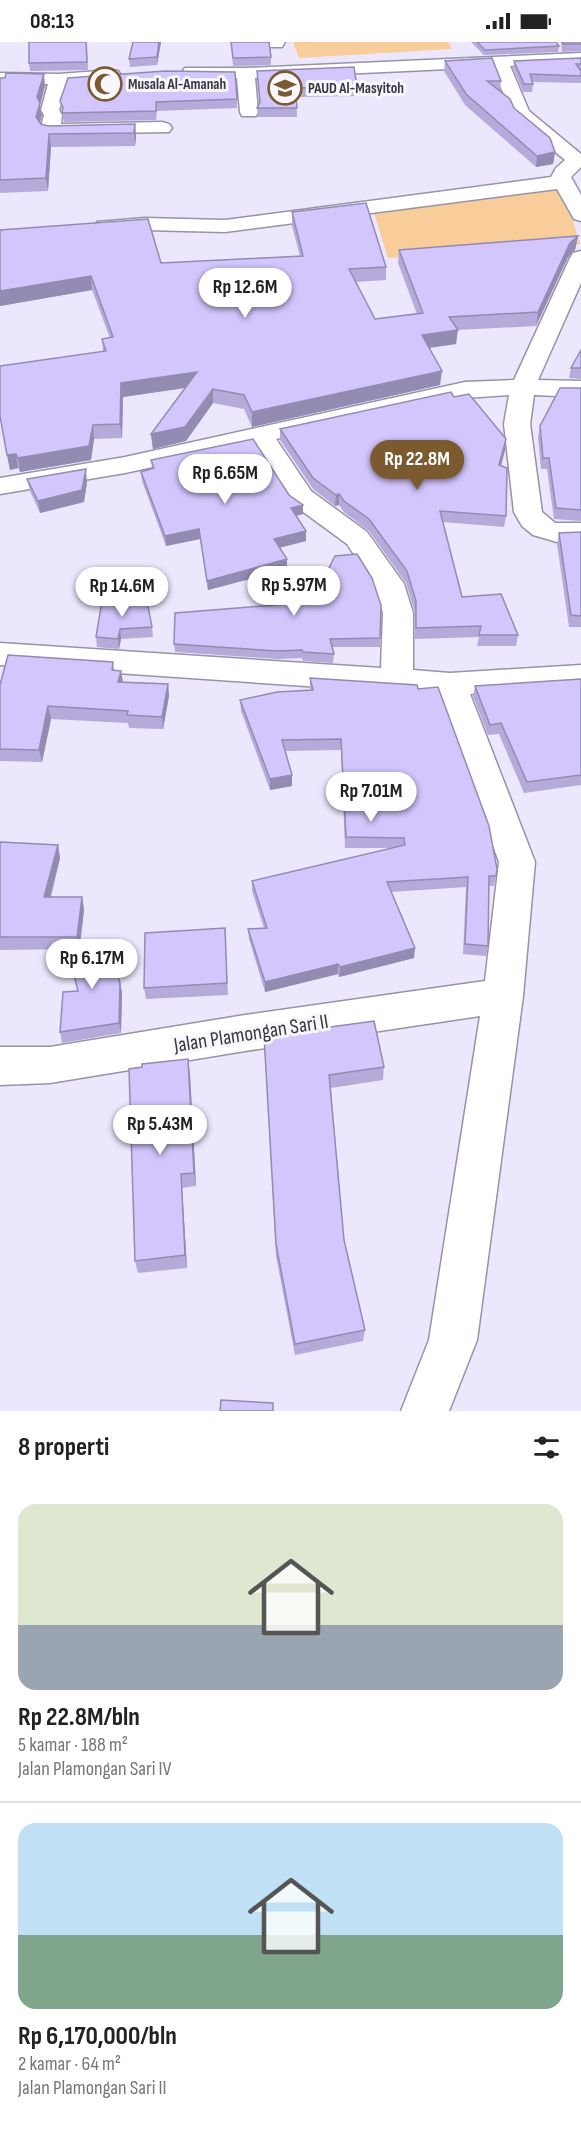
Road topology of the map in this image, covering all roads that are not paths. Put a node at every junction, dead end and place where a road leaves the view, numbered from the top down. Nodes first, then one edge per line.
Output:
1 (277, 45) edge
2 (581, 58) edge
3 (499, 62) junction
4 (280, 71) junction
5 (177, 72) edge
6 (246, 73) junction
7 (130, 74) edge
8 (0, 78) edge
9 (59, 79) junction
10 (249, 111) dead end
11 (162, 128) dead end
12 (562, 182) junction
13 (581, 215) edge
14 (90, 228) edge
15 (581, 258) edge
16 (523, 387) junction
17 (581, 388) edge
18 (261, 436) junction
19 (0, 486) edge
20 (581, 532) edge
21 (0, 654) edge
22 (581, 676) edge
23 (397, 680) junction
24 (450, 684) junction
25 (503, 996) junction
26 (0, 1066) edge
27 (425, 1411) edge

1 - 4 street
2 - 3 street
3 - 4 street
3 - 12 street
4 - 6 street
5 - 6 street
6 - 10 street
7 - 9 street
8 - 9 street
9 - 11 street
12 - 13 street
12 - 14 street
15 - 16 street
16 - 17 street
16 - 18 street
16 - 20 street
18 - 19 street
18 - 23 street
21 - 23 street
22 - 24 street
23 - 24 street
24 - 25 street
25 - 26 street, Jalan Plamongan Sari II
25 - 27 street

